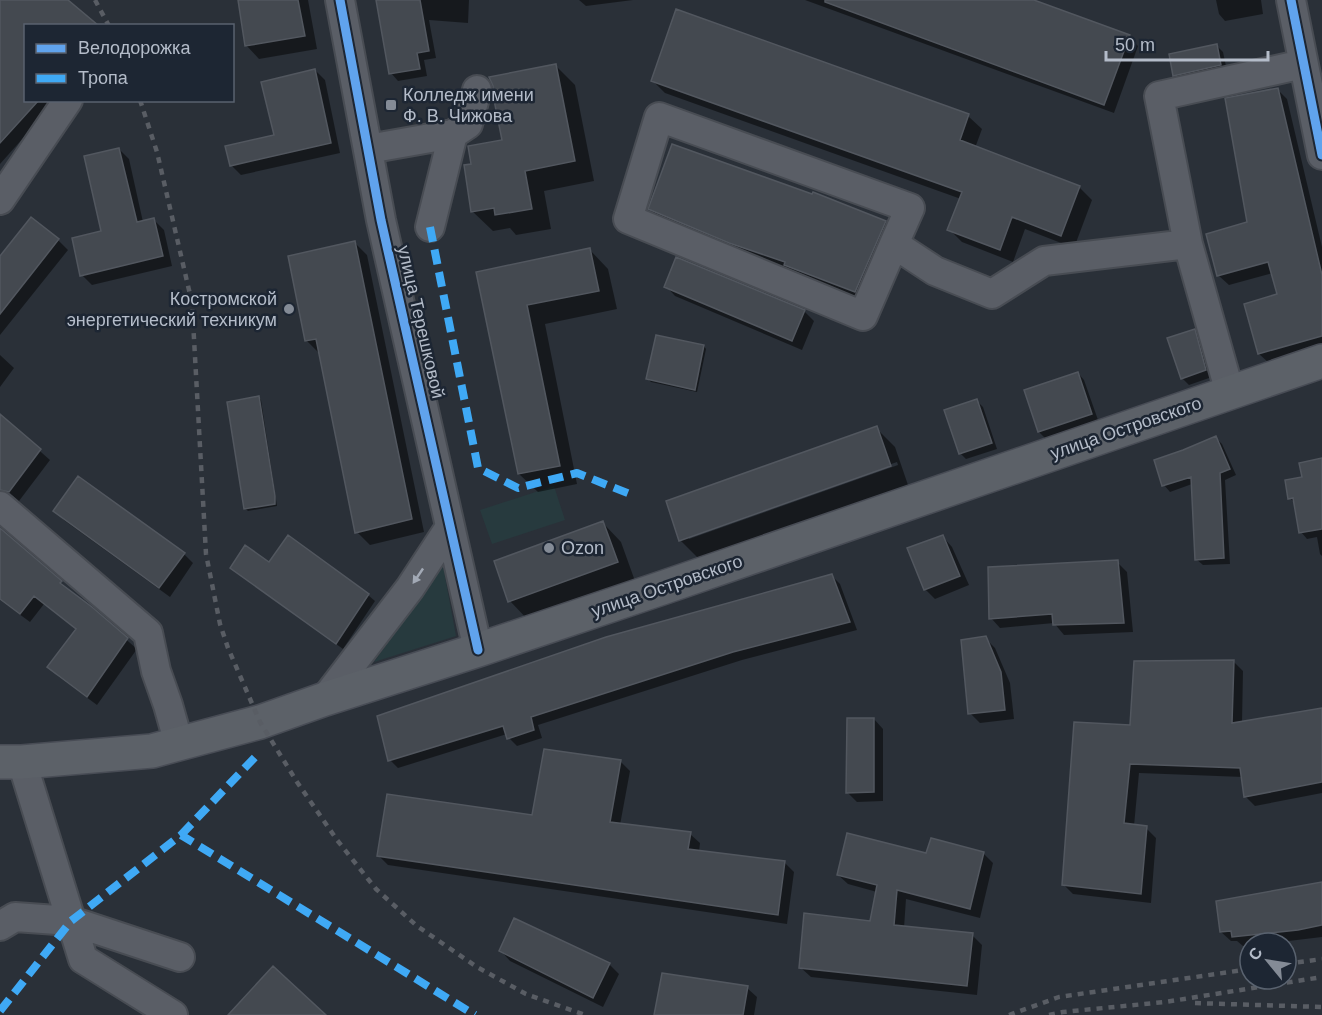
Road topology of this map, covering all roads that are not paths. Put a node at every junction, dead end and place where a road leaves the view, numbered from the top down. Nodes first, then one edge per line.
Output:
1 (340, 0) edge
2 (1290, 0) edge
3 (1303, 64) junction
4 (477, 90) dead end
5 (67, 102) edge
6 (1318, 115) edge
7 (453, 134) junction
8 (368, 149) junction
9 (1322, 155) edge
10 (0, 200) edge
11 (430, 227) dead end
12 (894, 244) junction
13 (1188, 244) junction
14 (1322, 361) edge
15 (1230, 393) junction
16 (0, 506) edge
17 (450, 527) junction
18 (478, 650) junction
19 (325, 699) junction
20 (179, 744) junction
21 (11, 762) edge
22 (71, 921) junction
23 (0, 926) edge
24 (180, 957) dead end
25 (173, 1015) edge

1 - 8 street, улица Терешковой
2 - 3 street
3 - 6 street
3 - 13 street
4 - 7 street
5 - 10 street
6 - 9 street
7 - 8 street
7 - 11 street
8 - 17 street, улица Терешковой
12 - 12 street
12 - 13 street
13 - 15 street
14 - 15 main road, улица Островского
15 - 18 main road, улица Островского
16 - 20 street
17 - 18 street, улица Терешковой
17 -> 19 street
18 - 19 main road, улица Островского
19 - 20 main road, улица Островского
20 - 21 main road, улица Островского
21 - 22 street
22 - 23 street
22 - 24 street
22 - 25 street

